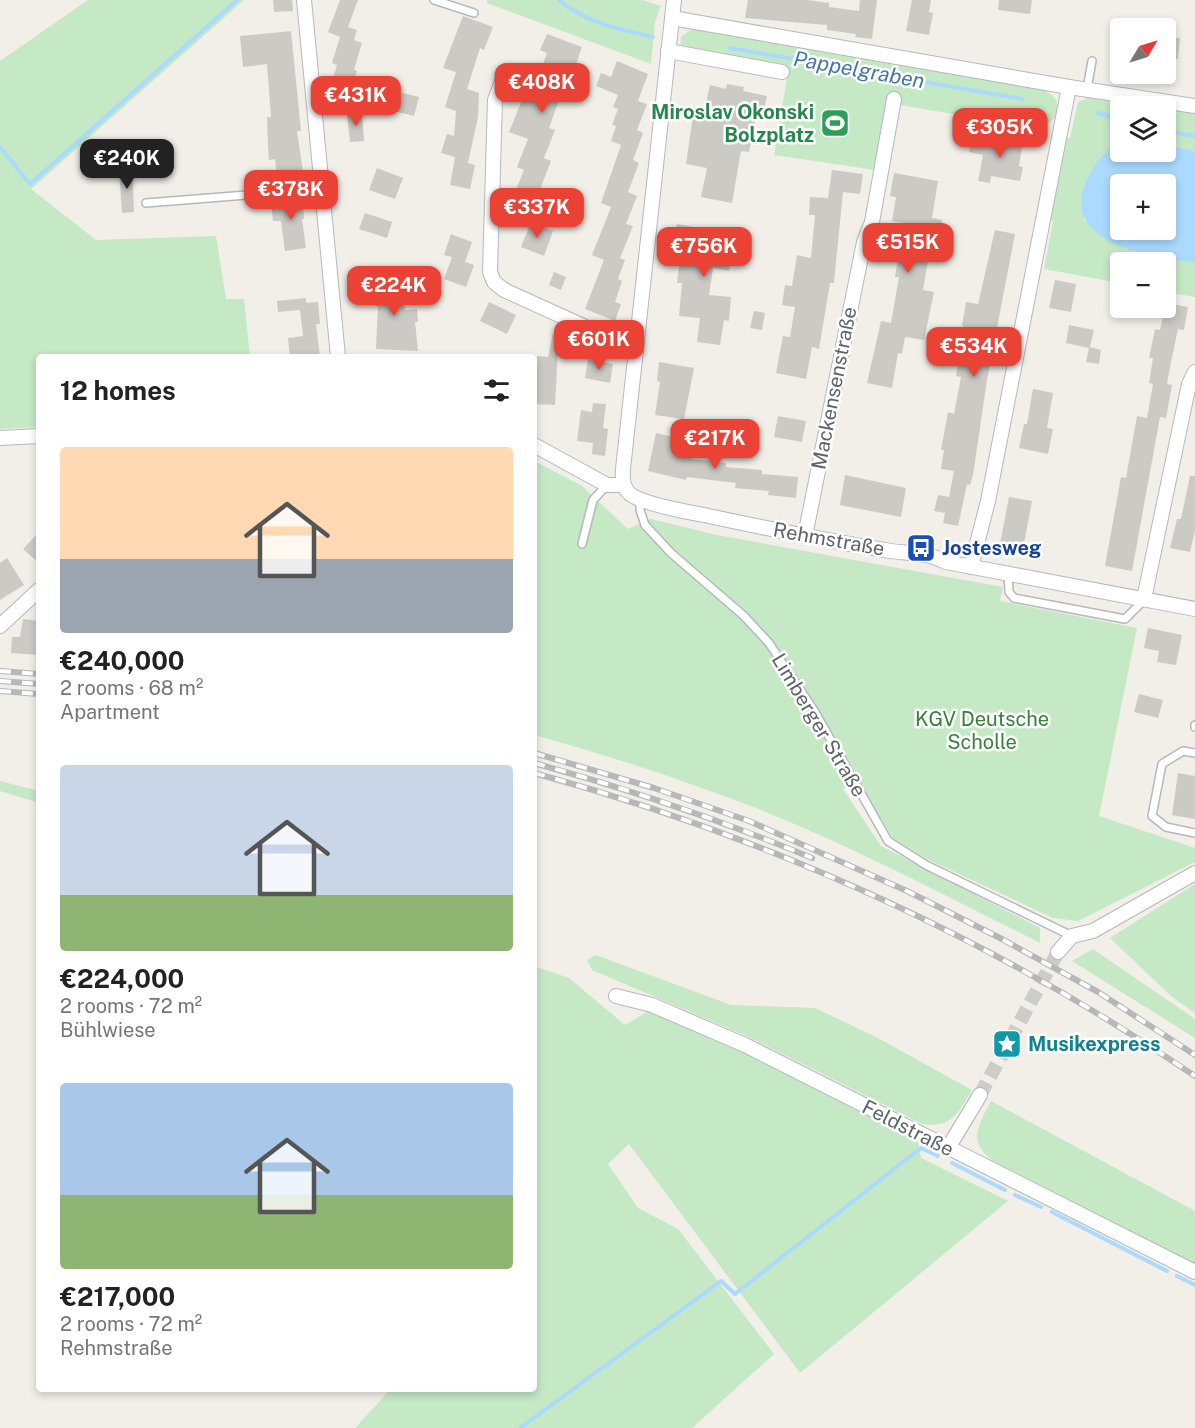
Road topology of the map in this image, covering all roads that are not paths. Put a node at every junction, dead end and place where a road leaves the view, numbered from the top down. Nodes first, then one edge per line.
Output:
1 (304, 0) edge
2 (434, 0) edge
3 (674, 0) edge
4 (474, 13) dead end
5 (672, 18) junction
6 (668, 51) junction
7 (1092, 61) dead end
8 (506, 71) dead end
9 (782, 72) dead end
10 (1069, 87) junction
11 (1087, 89) junction
12 (894, 99) dead end
13 (1195, 106) edge
14 (322, 189) junction
15 (146, 203) dead end
16 (636, 347) junction
17 (338, 354) edge
18 (1195, 372) edge
19 (36, 436) edge
20 (0, 438) edge
21 (537, 447) edge
22 (607, 485) junction
23 (623, 485) junction
24 (640, 500) junction
25 (805, 536) junction
26 (582, 544) dead end
27 (971, 567) junction
28 (1008, 574) junction
29 (36, 593) edge
30 (1144, 599) junction
31 (1195, 609) edge
32 (0, 626) edge
33 (1195, 753) edge
34 (1195, 833) edge
35 (1195, 873) edge
36 (1072, 936) junction
37 (1058, 952) tunnel mouth
38 (616, 996) dead end
39 (980, 1095) tunnel mouth
40 (948, 1149) junction
41 (1195, 1272) edge

1 - 14 street
2 - 4 lane
3 - 5 street
5 - 6 street
5 - 10 street
6 - 9 street
6 - 16 street
7 - 11 lane
8 - 16 street
10 - 11 street
10 - 27 street
11 - 13 street
12 - 25 street, Mackensenstraße
14 - 15 lane
14 - 17 street
16 - 23 street
18 - 30 street
19 - 20 street
21 - 22 street
22 - 23 street
22 - 26 lane
23 - 24 street
24 - 25 street, Rehmstraße
24 - 36 lane, Limberger Straße
25 - 27 street, Rehmstraße
27 - 28 street, Rehmstraße
28 - 30 street, Rehmstraße
28 - 30 lane
29 - 32 street
30 - 31 street, Rehmstraße
33 - 34 lane
35 - 36 street
36 - 37 street
38 - 40 street, Feldstraße
39 - 40 street
40 - 41 street, Feldstraße

